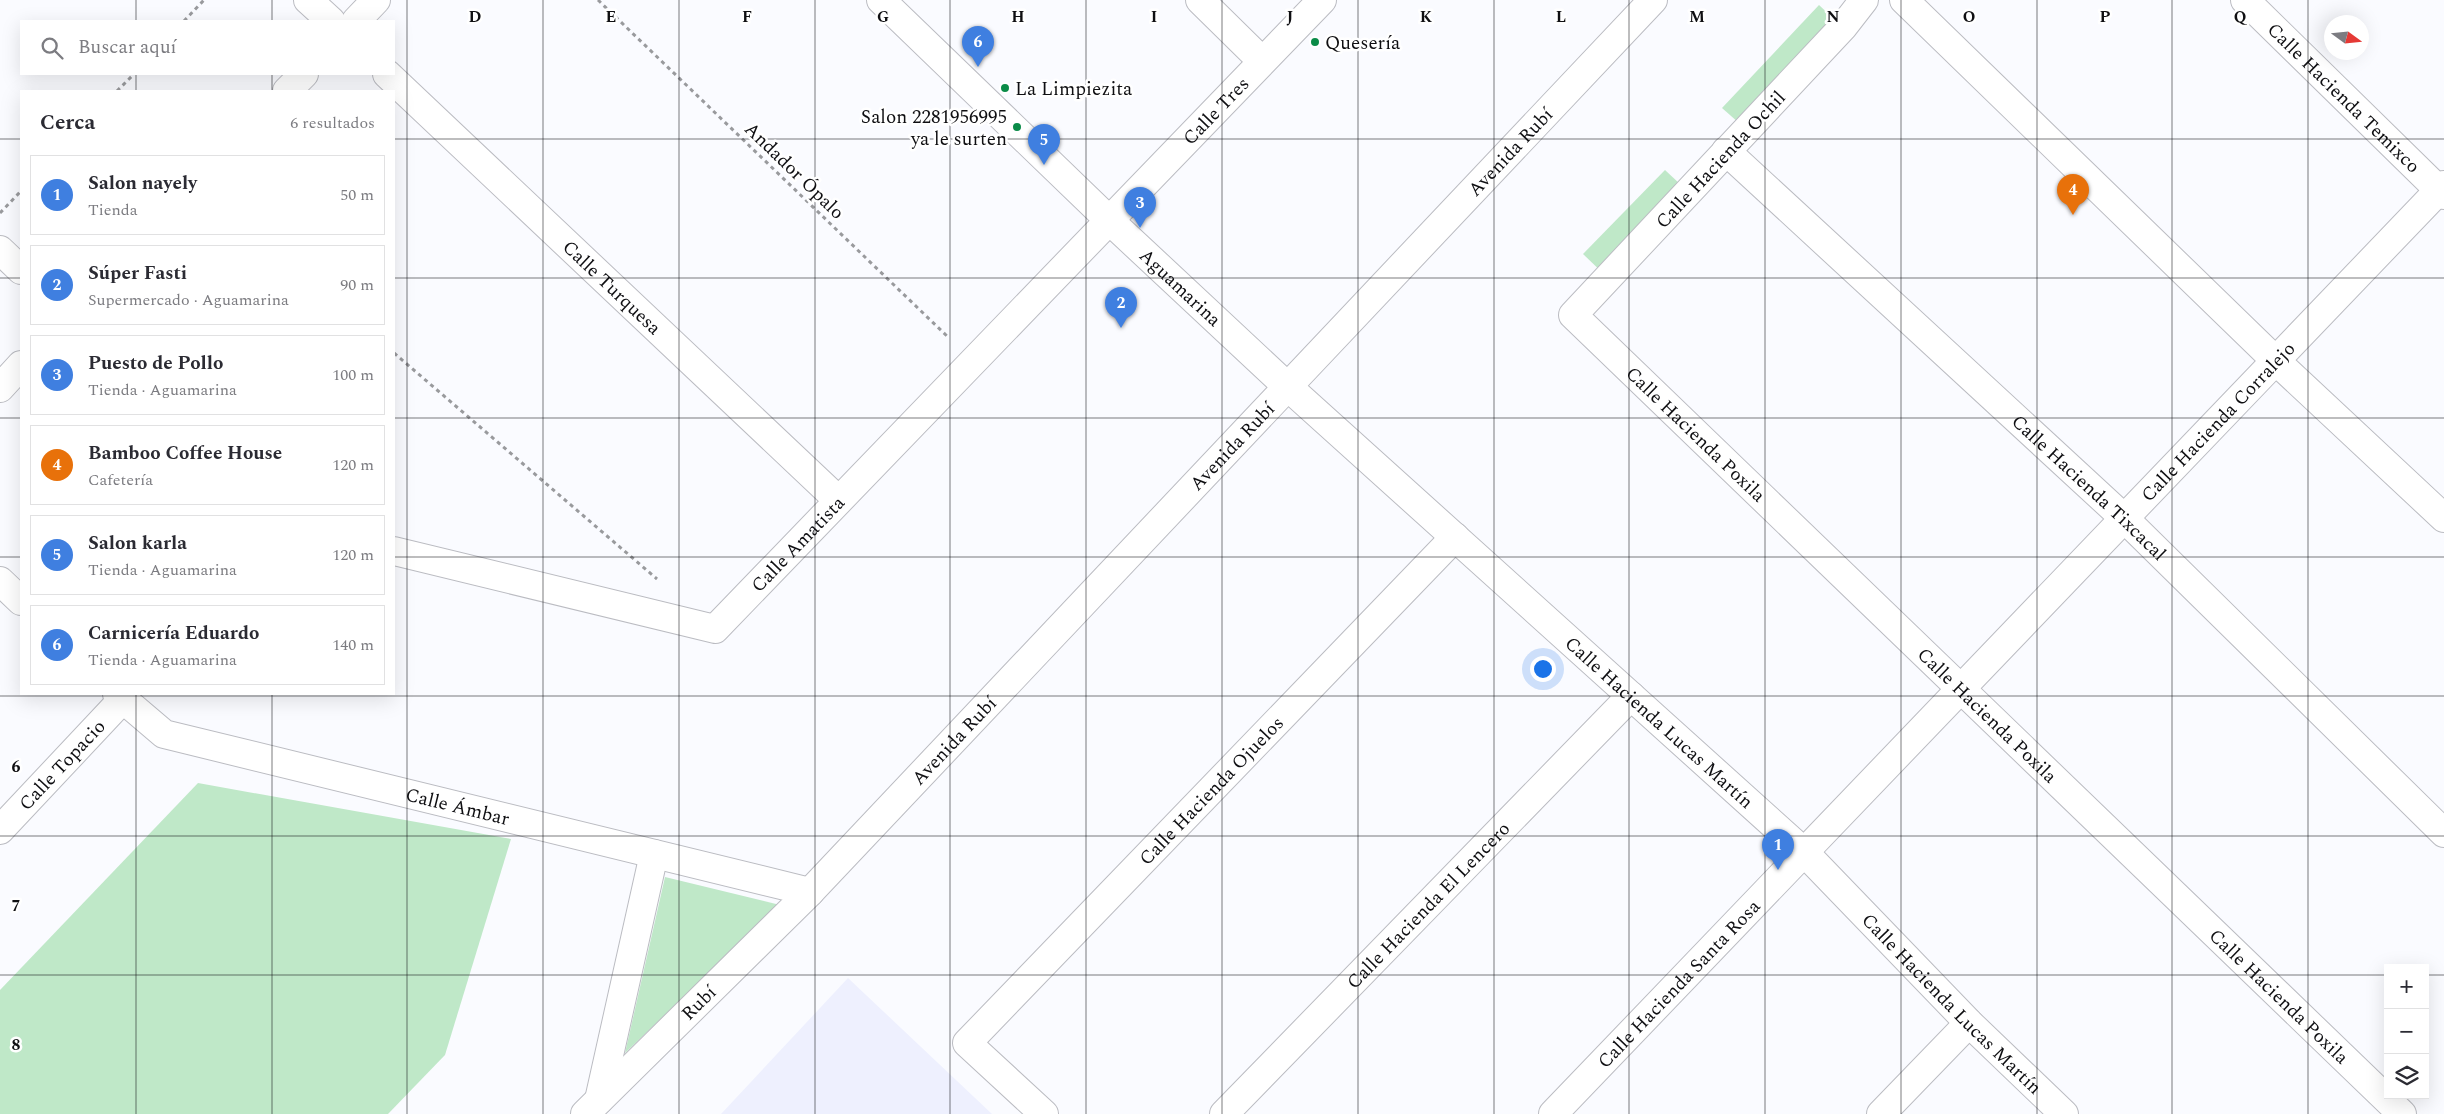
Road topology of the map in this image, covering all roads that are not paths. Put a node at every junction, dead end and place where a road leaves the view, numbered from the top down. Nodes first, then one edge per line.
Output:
1 (308, 0) edge
2 (376, 0) edge
3 (881, 0) edge
4 (1200, 0) edge
5 (1322, 0) edge
6 (1653, 0) edge
7 (1864, 0) edge
8 (1904, 0) edge
9 (2245, 0) edge
10 (330, 20) edge
11 (357, 20) edge
12 (1262, 61) junction
13 (303, 75) edge
14 (388, 75) edge
15 (288, 90) edge
16 (1726, 152) junction
17 (2442, 190) edge
18 (1109, 220) junction
19 (0, 250) edge
20 (20, 269) edge
21 (1573, 315) joint
22 (2276, 361) junction
23 (20, 366) edge
24 (1287, 386) junction
25 (0, 388) edge
26 (838, 500) junction
27 (2444, 518) edge
28 (2125, 519) junction
29 (1455, 537) junction
30 (395, 551) edge
31 (0, 581) edge
32 (20, 600) edge
33 (1961, 689) junction
34 (120, 696) edge
35 (1631, 696) junction
36 (0, 830) edge
37 (2444, 833) edge
38 (1804, 852) junction
39 (654, 854) junction
40 (810, 892) junction
41 (1969, 1023) junction
42 (592, 1107) edge
43 (1044, 1114) edge
44 (1224, 1114) edge
45 (1554, 1114) edge
46 (1881, 1114) edge
47 (2064, 1114) edge
48 (2402, 1114) edge

1 - 10 street
2 - 11 street
3 - 18 street, Aguamarina
4 - 12 street
5 - 12 street, Calle Tres
6 - 24 street, Avenida Rubí
7 - 16 street, Calle Hacienda Ochil
8 - 22 street
9 - 17 street, Calle Hacienda Temixco
12 - 18 street, Calle Tres
13 - 15 street
14 - 26 street, Calle Turquesa
16 - 21 street, Calle Hacienda Ochil
16 - 28 street, Calle Hacienda Tixcacal
17 - 22 street, Calle Hacienda Corralejo
18 - 24 street, Aguamarina
18 - 26 street, Calle Amatista
19 - 20 street
21 - 33 street, Calle Hacienda Poxila
22 - 27 street
22 - 28 street, Calle Hacienda Corralejo
23 - 25 street
24 - 29 street, Calle Hacienda Lucas Martín
24 - 40 street, Avenida Rubí
26 - 30 street, Calle Amatista
28 - 33 street, Calle Hacienda Corralejo
28 - 37 street, Calle Hacienda Tixcacal
29 - 35 street, Calle Hacienda Lucas Martín
29 - 43 street, Calle Hacienda Ojuelos
31 - 32 street
33 - 38 street, Calle Hacienda Corralejo
33 - 48 street, Calle Hacienda Poxila
34 - 36 street, Calle Topacio
34 - 39 street, Calle Ámbar
35 - 38 street, Calle Hacienda Lucas Martín
35 - 44 street, Calle Hacienda El Lencero
38 - 41 street, Calle Hacienda Lucas Martín
38 - 45 street, Calle Hacienda Santa Rosa
39 - 40 street, Calle Ámbar
39 - 42 street
40 - 42 street, Rubí
41 - 46 street
41 - 47 street, Calle Hacienda Lucas Martín

